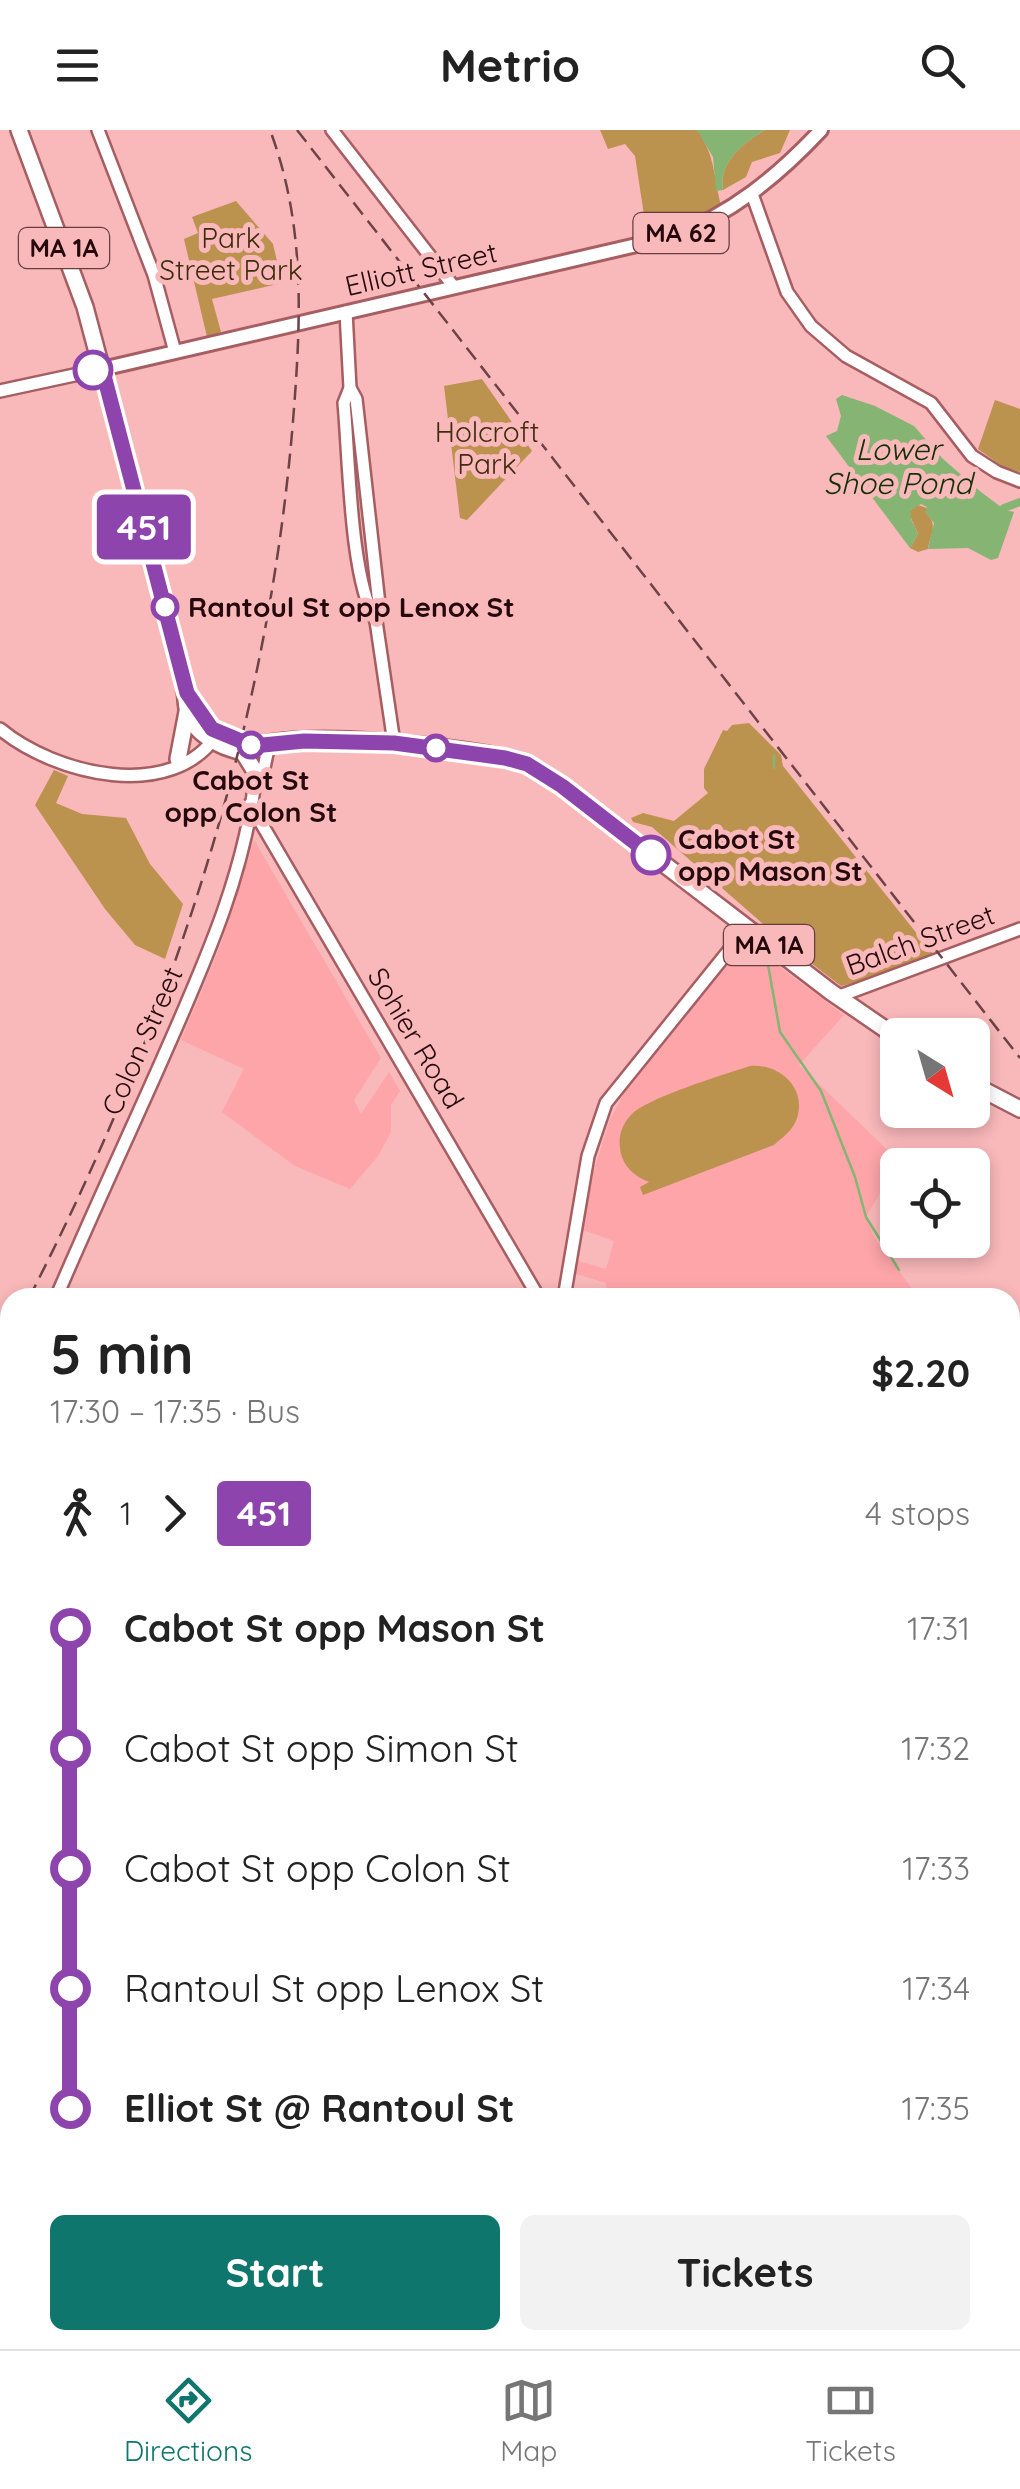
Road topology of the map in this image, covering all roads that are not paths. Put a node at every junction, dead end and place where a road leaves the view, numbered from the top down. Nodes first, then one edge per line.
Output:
1 (19, 130) edge
2 (98, 130) edge
3 (332, 130) edge
4 (821, 130) edge
5 (752, 194) junction
6 (454, 287) junction
7 (346, 312) junction
8 (174, 352) junction
9 (102, 368) junction
10 (0, 391) edge
11 (1020, 481) edge
12 (187, 693) junction
13 (188, 712) junction
14 (0, 729) edge
15 (212, 735) junction
16 (394, 743) junction
17 (255, 747) junction
18 (178, 759) junction
19 (148, 773) junction
20 (256, 773) joint
21 (251, 801) junction
22 (747, 928) junction
23 (1020, 930) edge
24 (838, 997) junction
25 (880, 1026) edge
26 (990, 1093) edge
27 (1020, 1109) edge
28 (60, 1288) edge
29 (533, 1288) edge
30 (564, 1288) edge

1 - 9 highway, MA 1A
2 - 8 main road
3 - 6 main road
4 - 5 main road, Elliott Street / MA 62
5 - 6 main road, Elliott Street / MA 62
5 - 11 main road
6 - 7 main road, Elliott Street / MA 62
7 - 8 main road, Elliott Street / MA 62
7 - 16 main road
8 - 9 main road, Elliott Street / MA 62
9 - 10 main road, Elliott Street / MA 62
9 - 12 highway, MA 1A
12 - 13 highway, MA 1A
12 - 15 highway, MA 1A
13 - 15 highway
13 - 18 highway
14 - 19 main road
15 - 17 highway, MA 1A
15 - 18 main road
15 - 19 main road
16 - 17 highway, MA 1A
16 - 22 highway, MA 1A
17 - 20 highway
17 - 21 main road, Colon Street
18 - 19 main road
20 - 21 main road, Colon Street
21 - 28 main road, Colon Street
21 - 29 main road, Sohier Road
22 - 24 highway, MA 1A
22 - 30 main road
23 - 24 main road, Balch Street
24 - 25 highway, MA 1A
26 - 27 highway

